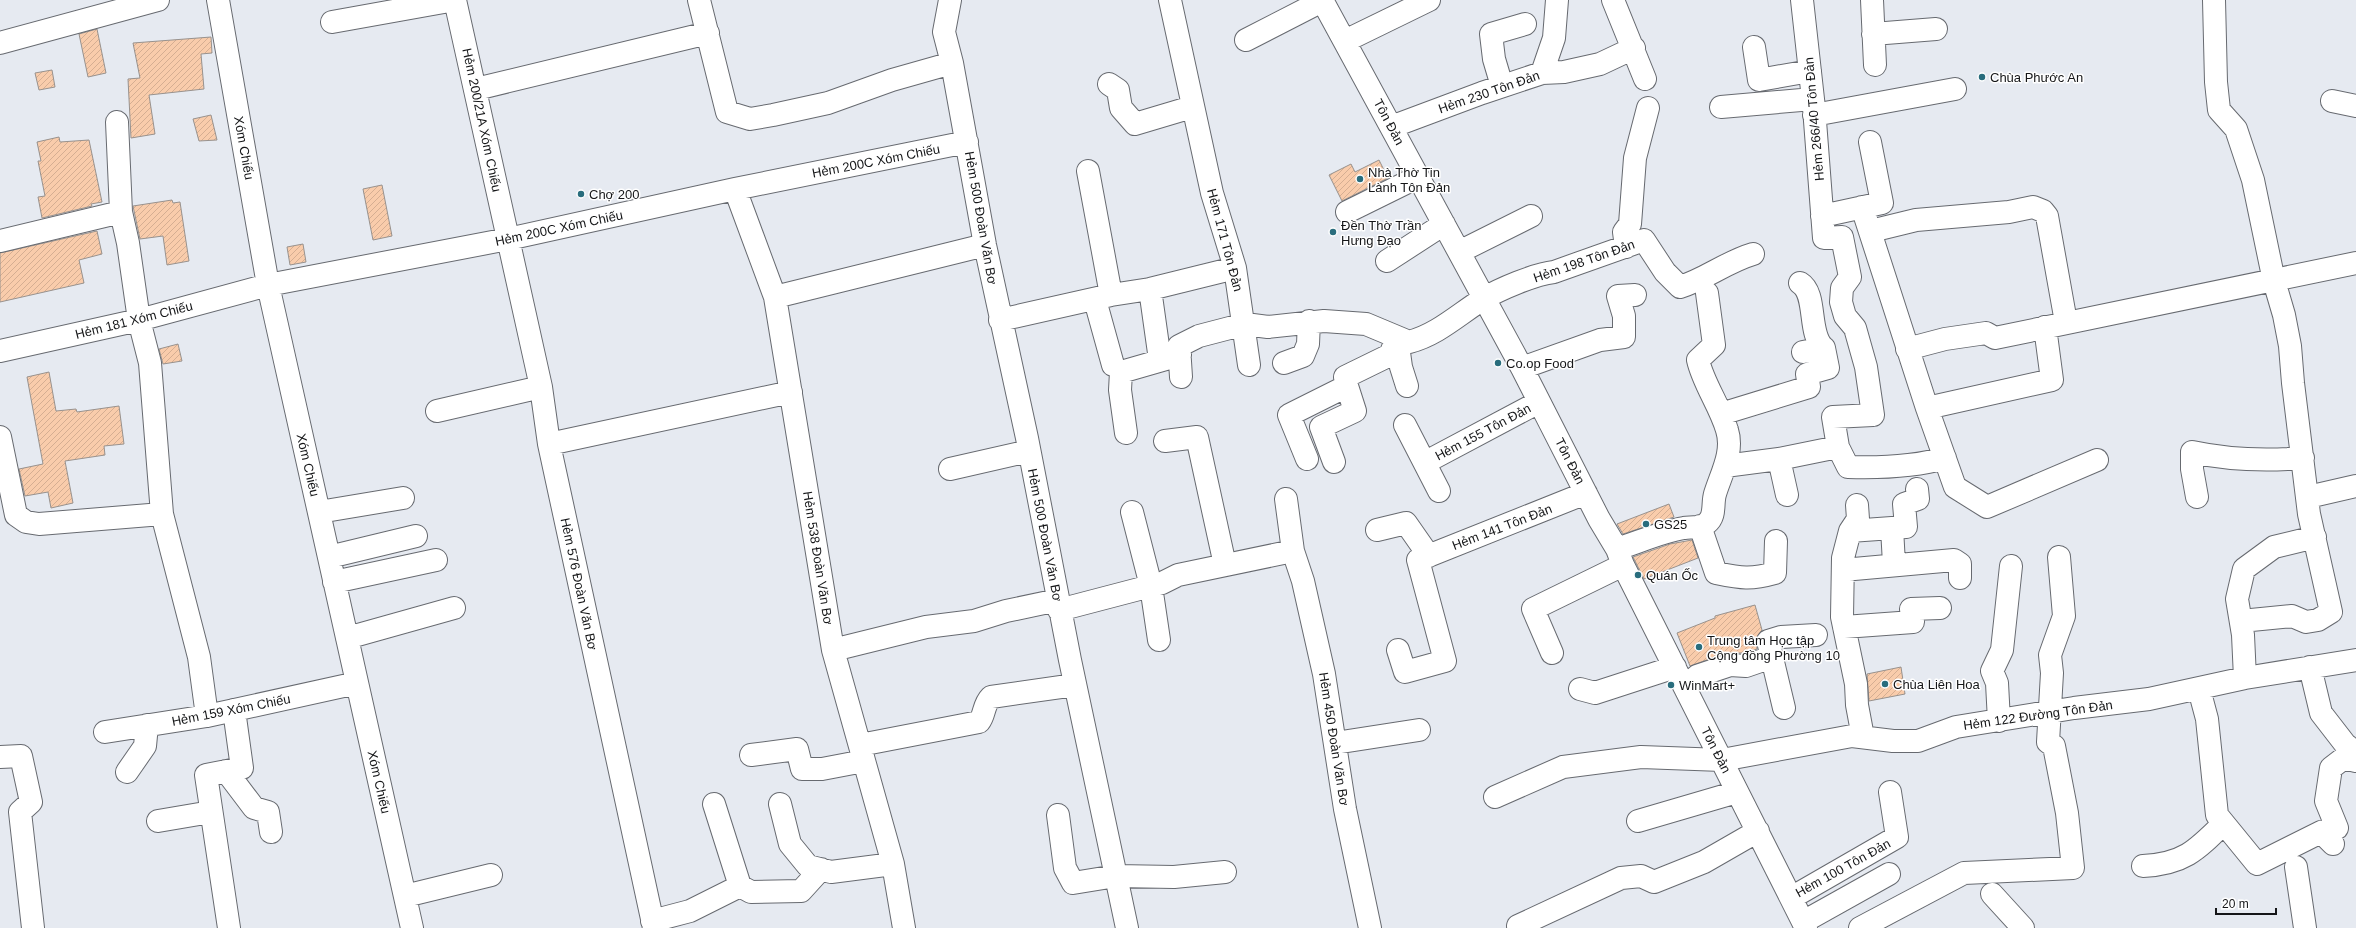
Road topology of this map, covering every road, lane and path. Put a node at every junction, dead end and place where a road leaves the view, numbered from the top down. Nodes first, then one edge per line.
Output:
1 (158, 0) edge
2 (218, 0) edge
3 (455, 0) edge
4 (699, 0) edge
5 (950, 0) edge
6 (1170, 0) edge
7 (1322, 0) edge
8 (1429, 0) edge
9 (1557, 0) edge
10 (1613, 0) edge
11 (1802, 0) edge
12 (1872, 0) edge
13 (2214, 0) edge
14 (332, 22) dead end
15 (1525, 24) dead end
16 (1936, 29) dead end
17 (708, 33) junction
18 (1873, 34) junction
19 (1246, 40) dead end
20 (1345, 42) junction
21 (0, 43) edge
22 (1754, 47) dead end
23 (1634, 48) junction
24 (952, 63) junction
25 (1875, 65) dead end
26 (1810, 71) junction
27 (1542, 73) junction
28 (1646, 79) dead end
29 (1109, 84) dead end
30 (1502, 86) junction
31 (476, 89) junction
32 (1955, 90) dead end
33 (2332, 100) dead end
34 (1721, 106) dead end
35 (2356, 106) edge
36 (1192, 107) junction
37 (1814, 107) junction
38 (1648, 108) dead end
39 (117, 122) dead end
40 (1391, 127) junction
41 (967, 142) junction
42 (1870, 142) dead end
43 (1088, 171) dead end
44 (1418, 177) junction
45 (735, 189) junction
46 (1862, 207) junction
47 (121, 212) junction
48 (1347, 212) dead end
49 (1531, 216) dead end
50 (1822, 216) junction
51 (1444, 224) junction
52 (1871, 231) junction
53 (508, 239) junction
54 (0, 241) edge
55 (985, 245) junction
56 (1626, 246) junction
57 (1459, 252) junction
58 (1753, 254) dead end
59 (1387, 261) dead end
60 (2356, 263) edge
61 (1235, 268) junction
62 (2274, 281) junction
63 (1800, 283) dead end
64 (268, 285) junction
65 (1150, 289) junction
66 (1706, 293) dead end
67 (775, 296) junction
68 (1635, 296) dead end
69 (1103, 297) junction
70 (1484, 298) junction
71 (139, 320) junction
72 (1000, 320) junction
73 (1309, 321) junction
74 (1245, 324) junction
75 (2055, 324) junction
76 (1397, 338) junction
77 (1907, 349) junction
78 (0, 352) edge
79 (1170, 357) junction
80 (1284, 363) dead end
81 (1113, 365) dead end
82 (1250, 365) dead end
83 (1522, 368) junction
84 (1181, 377) dead end
85 (541, 386) junction
86 (1347, 386) junction
87 (1408, 386) dead end
88 (791, 392) junction
89 (1539, 402) junction
90 (1927, 408) junction
91 (437, 411) dead end
92 (1721, 414) junction
93 (1405, 425) dead end
94 (1126, 433) dead end
95 (0, 437) edge
96 (1165, 441) dead end
97 (549, 444) junction
98 (1838, 447) junction
99 (1029, 451) junction
100 (1946, 458) junction
101 (2303, 458) junction
102 (1307, 459) dead end
103 (1779, 459) junction
104 (2097, 460) dead end
105 (1334, 462) dead end
106 (1426, 462) junction
107 (1725, 466) junction
108 (950, 469) dead end
109 (2356, 486) edge
110 (1917, 489) dead end
111 (1439, 491) dead end
112 (1586, 494) junction
113 (1787, 495) dead end
114 (2197, 497) dead end
115 (2308, 497) junction
116 (404, 498) dead end
117 (1286, 499) dead end
118 (1857, 505) dead end
119 (319, 512) junction
120 (1132, 512) dead end
121 (162, 514) junction
122 (1700, 526) junction
123 (1892, 528) junction
124 (1377, 530) dead end
125 (1850, 531) junction
126 (416, 536) dead end
127 (2315, 537) junction
128 (1776, 541) dead end
129 (1293, 551) junction
130 (329, 557) junction
131 (1620, 557) junction
132 (2059, 557) dead end
133 (1423, 558) junction
134 (436, 560) dead end
135 (1894, 564) junction
136 (1225, 565) junction
137 (2011, 566) dead end
138 (1843, 570) junction
139 (1960, 578) dead end
140 (334, 582) junction
141 (1150, 586) junction
142 (1059, 605) junction
143 (454, 608) dead end
144 (1940, 608) dead end
145 (2241, 621) junction
146 (1844, 627) junction
147 (1816, 635) dead end
148 (347, 638) junction
149 (1159, 640) dead end
150 (833, 650) junction
151 (1398, 650) dead end
152 (1552, 653) dead end
153 (1772, 657) junction
154 (2356, 660) edge
155 (1675, 667) junction
156 (2310, 667) junction
157 (2245, 678) junction
158 (357, 683) junction
159 (1075, 685) junction
160 (1685, 687) junction
161 (1580, 689) dead end
162 (2199, 689) junction
163 (1784, 708) dead end
164 (234, 710) junction
165 (2050, 712) junction
166 (207, 716) junction
167 (1998, 721) junction
168 (147, 725) junction
169 (1419, 730) dead end
170 (105, 732) dead end
171 (1863, 737) junction
172 (1335, 743) junction
173 (862, 753) junction
174 (2356, 753) edge
175 (751, 755) dead end
176 (0, 756) edge
177 (1722, 760) junction
178 (2356, 761) edge
179 (226, 771) junction
180 (127, 772) dead end
181 (1737, 792) junction
182 (1890, 792) dead end
183 (1495, 797) dead end
184 (714, 804) dead end
185 (780, 804) dead end
186 (210, 805) junction
187 (163, 814) dead end
188 (1058, 814) dead end
189 (1638, 821) dead end
190 (2223, 824) junction
191 (1758, 831) junction
192 (271, 832) dead end
193 (892, 864) junction
194 (2143, 866) dead end
195 (2296, 867) dead end
196 (821, 870) junction
197 (1225, 872) dead end
198 (1889, 874) dead end
199 (491, 875) dead end
200 (1116, 876) junction
201 (740, 886) junction
202 (1992, 894) dead end
203 (405, 896) junction
204 (1791, 898) junction
205 (1543, 922) edge
206 (653, 925) edge
207 (1518, 926) dead end
208 (1800, 926) edge
209 (1865, 927) edge
210 (33, 928) edge
211 (229, 928) edge
212 (412, 928) edge
213 (904, 928) edge
214 (1127, 928) edge
215 (1370, 928) edge
216 (2023, 928) edge
217 (2305, 928) edge

1 - 21 street
2 - 64 street, Xóm Chiếu
3 - 14 street
3 - 31 street, Hẻm 200/21A Xóm Chiếu
4 - 17 street
5 - 24 street, Hẻm 500 Đoàn Văn Bơ
6 - 36 street, Hẻm 171 Tôn Đản
7 - 19 street
7 - 20 street, Tôn Đản
8 - 20 street
9 - 27 street
10 - 23 street
11 - 26 street, Hẻm 266/40 Tôn Đản
12 - 18 street
13 - 62 street
15 - 30 street
16 - 18 street
17 - 24 street
17 - 31 street
18 - 25 street
20 - 40 street, Tôn Đản
22 - 26 street
23 - 27 street, Hẻm 230 Tôn Đản
23 - 28 street
24 - 41 street, Hẻm 500 Đoàn Văn Bơ
26 - 37 street, Hẻm 266/40 Tôn Đản
27 - 30 street, Hẻm 230 Tôn Đản
29 - 36 street
30 - 40 street, Hẻm 230 Tôn Đản
31 - 53 street, Hẻm 200/21A Xóm Chiếu
32 - 37 street
33 - 35 street
34 - 37 street
36 - 61 street, Hẻm 171 Tôn Đản
37 - 50 street, Hẻm 266/40 Tôn Đản
38 - 56 street
39 - 47 street
40 - 44 street, Tôn Đản
41 - 45 street, Hẻm 200C Xóm Chiếu
41 - 55 street, Hẻm 500 Đoàn Văn Bơ
42 - 46 street
43 - 69 street
44 - 48 street
44 - 51 street, Tôn Đản
45 - 53 street, Hẻm 200C Xóm Chiếu
45 - 67 street, Hẻm 538 Đoàn Văn Bơ
46 - 50 street
46 - 52 street
47 - 54 street
47 - 71 street
49 - 57 street
50 - 98 street, Hẻm 266/40 Tôn Đản
51 - 57 street, Tôn Đản
51 - 59 street
52 - 75 street
52 - 77 street
53 - 64 street, Hẻm 200C Xóm Chiếu
53 - 85 street, Hẻm 576 Đoàn Văn Bơ
55 - 67 street
55 - 72 street, Hẻm 500 Đoàn Văn Bơ
56 - 58 street, Hẻm 198 Tôn Đản
56 - 70 street, Hẻm 198 Tôn Đản
57 - 70 street, Tôn Đản
60 - 62 street
61 - 65 street
61 - 74 street, Hẻm 171 Tôn Đản
62 - 75 street
62 - 101 street
63 - 92 street
64 - 71 street, Hẻm 181 Xóm Chiếu
64 - 119 street, Xóm Chiếu
65 - 69 street
65 - 79 street
66 - 92 street
67 - 88 street, Hẻm 538 Đoàn Văn Bơ
68 - 83 street
69 - 72 street
69 - 81 street
70 - 76 street
70 - 83 street, Tôn Đản
71 - 78 street, Hẻm 181 Xóm Chiếu
71 - 121 street
72 - 99 street, Hẻm 500 Đoàn Văn Bơ
73 - 74 street
73 - 76 street
73 - 80 street
74 - 79 street
74 - 82 street, Hẻm 171 Tôn Đản
75 - 77 street
75 - 90 street
76 - 86 street
76 - 87 street
77 - 90 street
79 - 84 street
79 - 94 street
83 - 89 street, Tôn Đản
85 - 91 street
85 - 97 street, Hẻm 576 Đoàn Văn Bơ
86 - 102 street
86 - 105 street
88 - 97 street
88 - 150 street, Hẻm 538 Đoàn Văn Bơ
89 - 106 street, Hẻm 155 Tôn Đản
89 - 112 street, Tôn Đản
90 - 100 street
92 - 107 street
93 - 106 street
95 - 121 street
96 - 136 street
97 - 206 street, Hẻm 576 Đoàn Văn Bơ
98 - 100 street
98 - 103 street
99 - 108 street
99 - 142 street, Hẻm 500 Đoàn Văn Bơ
100 - 104 street
101 - 114 street
101 - 115 street
103 - 107 street
103 - 113 street
106 - 111 street
107 - 122 street
109 - 115 street
110 - 123 street
112 - 131 street, Tôn Đản
112 - 133 street, Hẻm 141 Tôn Đản
115 - 127 street
116 - 119 street
117 - 129 street, Hẻm 450 Đoàn Văn Bơ
118 - 125 street
119 - 130 street, Xóm Chiếu
120 - 141 street
121 - 166 street
122 - 128 street
122 - 131 street
123 - 125 street
123 - 135 street
124 - 133 street
125 - 138 street
126 - 130 street
127 - 145 street
127 - 145 street
129 - 136 street
129 - 172 street, Hẻm 450 Đoàn Văn Bơ
130 - 140 street, Xóm Chiếu
131 - 152 street
131 - 155 street, Tôn Đản
132 - 165 street
133 - 151 street
134 - 140 street
135 - 138 street
135 - 139 street
136 - 141 street
137 - 167 street
138 - 146 street
140 - 148 street, Xóm Chiếu
141 - 142 street
141 - 149 street
142 - 150 street
142 - 159 street, Hẻm 500 Đoàn Văn Bơ
143 - 148 street
144 - 146 street
145 - 157 street
146 - 171 street
147 - 153 street
148 - 158 street, Xóm Chiếu
150 - 173 street, Hẻm 538 Đoàn Văn Bơ
153 - 160 street
153 - 163 street
154 - 156 street, Hẻm 122 Đường Tôn Đản
155 - 160 street, Tôn Đản
155 - 161 street
156 - 157 street, Hẻm 122 Đường Tôn Đản
156 - 174 street
157 - 162 street, Hẻm 122 Đường Tôn Đản
158 - 164 street, Hẻm 159 Xóm Chiếu
158 - 203 street, Xóm Chiếu
159 - 173 street
159 - 200 street, Hẻm 500 Đoàn Văn Bơ
160 - 177 street, Tôn Đản
162 - 165 street, Hẻm 122 Đường Tôn Đản
162 - 190 street
164 - 166 street, Hẻm 159 Xóm Chiếu
164 - 179 street
165 - 167 street, Hẻm 122 Đường Tôn Đản
165 - 209 street
166 - 168 street, Hẻm 159 Xóm Chiếu
167 - 171 street, Hẻm 122 Đường Tôn Đản
168 - 170 street, Hẻm 159 Xóm Chiếu
168 - 180 street
169 - 172 street
171 - 177 street, Hẻm 122 Đường Tôn Đản
172 - 215 street, Hẻm 450 Đoàn Văn Bơ
173 - 175 street
173 - 193 street, Hẻm 538 Đoàn Văn Bơ
176 - 210 street
177 - 181 street, Tôn Đản
177 - 183 street, Hẻm 122 Đường Tôn Đản
178 - 190 street
179 - 186 street
179 - 192 street
181 - 189 street
181 - 191 street, Tôn Đản
182 - 204 street, Hẻm 100 Tôn Đản
184 - 201 street
185 - 196 street
186 - 187 street
186 - 211 street
188 - 200 street
190 - 194 street
191 - 204 street, Tôn Đản
191 - 205 street
193 - 196 street
193 - 213 street, Hẻm 538 Đoàn Văn Bơ
195 - 217 street
196 - 201 street
197 - 200 street
198 - 208 street
199 - 203 street
200 - 214 street, Hẻm 500 Đoàn Văn Bơ
201 - 206 street
202 - 216 street
203 - 212 street, Xóm Chiếu
204 - 208 street, Tôn Đản
205 - 207 street

